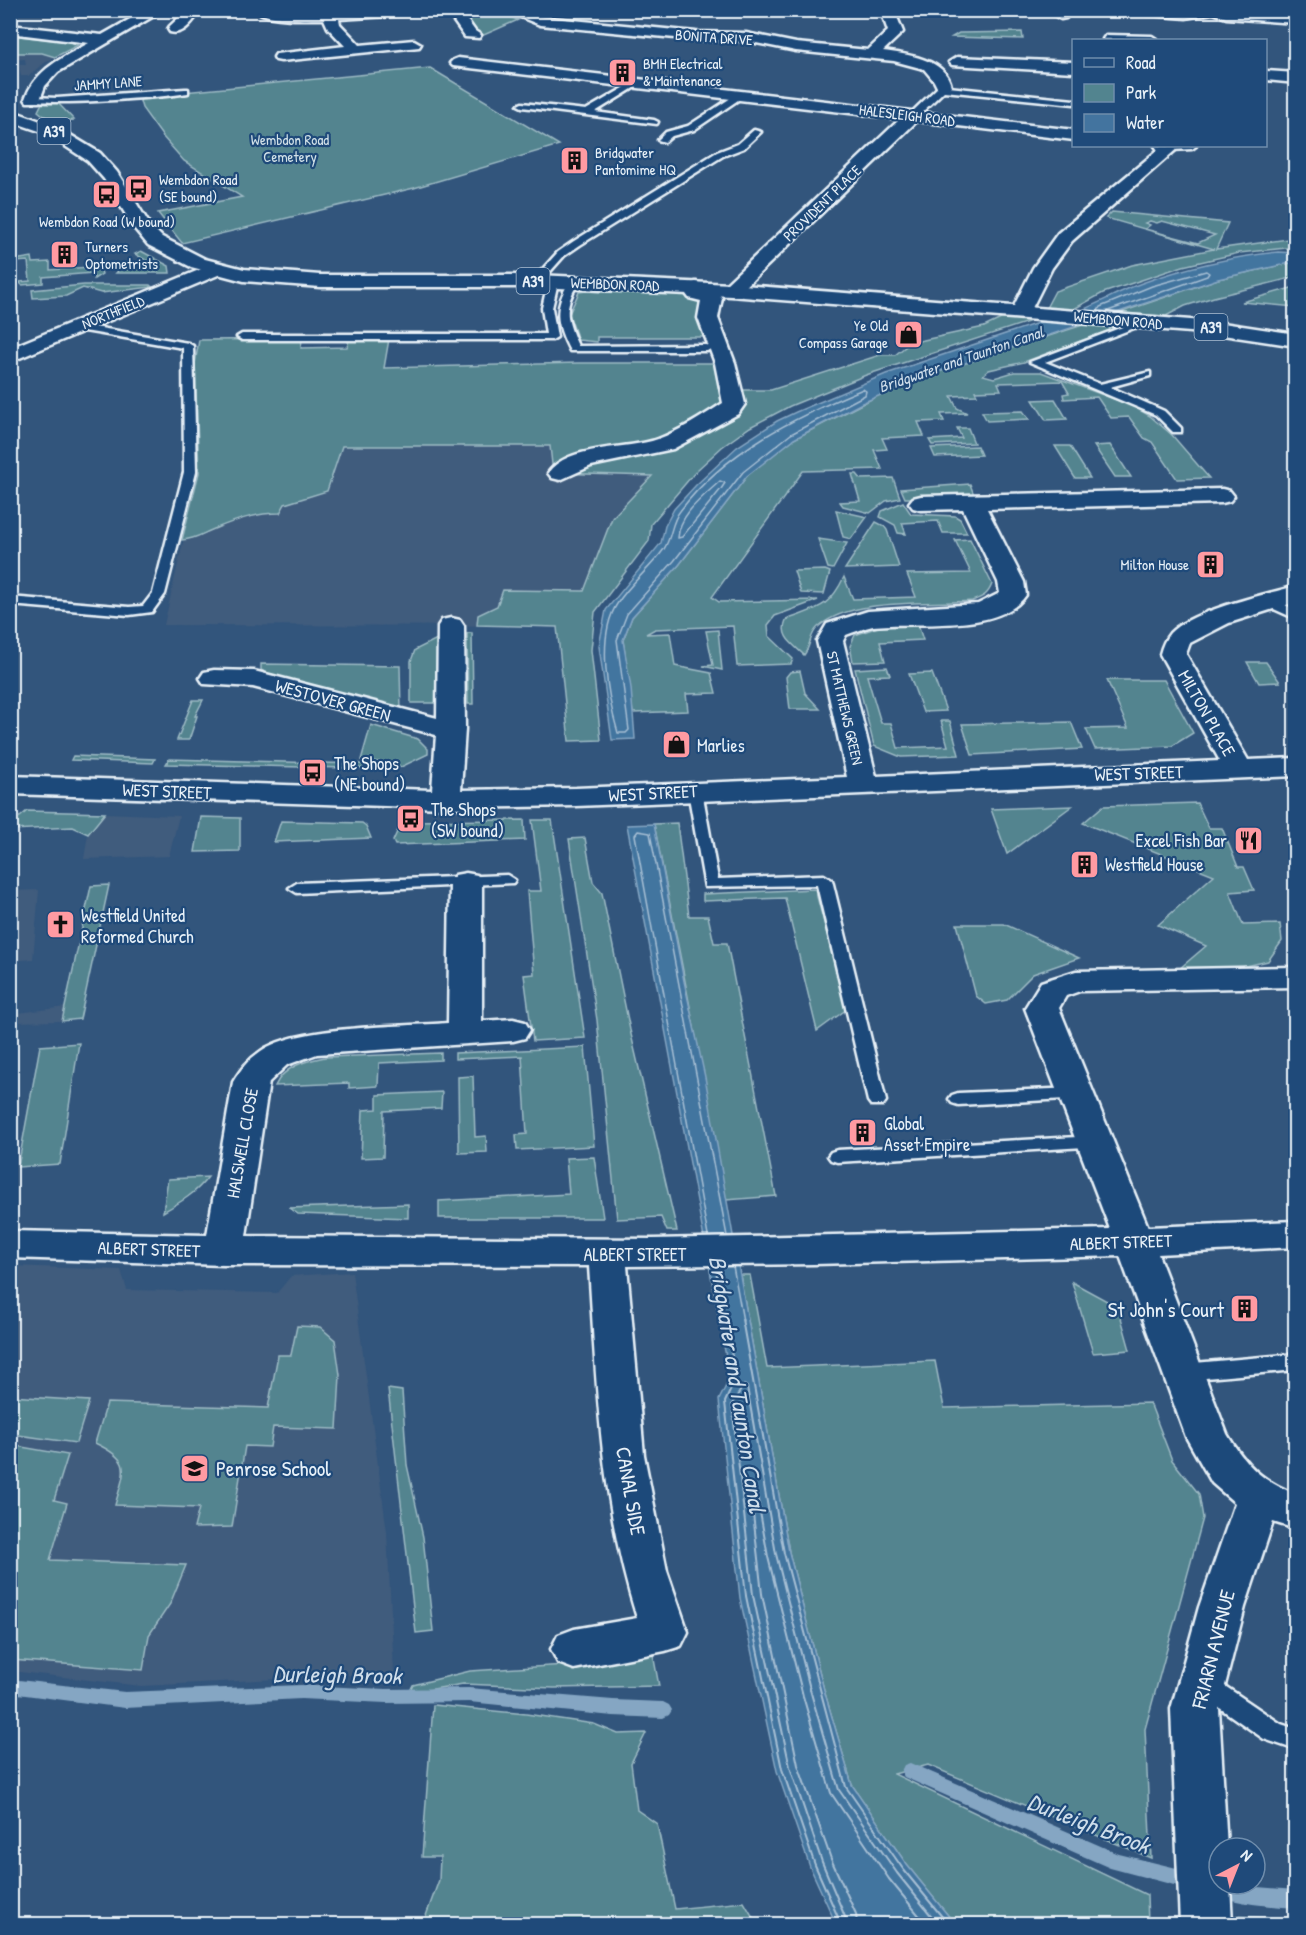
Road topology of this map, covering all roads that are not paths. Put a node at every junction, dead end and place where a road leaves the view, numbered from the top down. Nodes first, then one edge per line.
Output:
1 (157, 10) edge
2 (195, 10) edge
3 (262, 10) edge
4 (421, 10) edge
5 (453, 10) edge
6 (510, 10) edge
7 (891, 10) edge
8 (1091, 11) edge
9 (1213, 11) edge
10 (327, 15) junction
11 (1296, 18) edge
12 (752, 22) dead end
13 (10, 29) edge
14 (175, 29) dead end
15 (474, 35) dead end
16 (746, 37) junction
17 (1106, 37) dead end
18 (1153, 39) edge
19 (103, 40) junction
20 (414, 44) dead end
21 (356, 49) junction
22 (872, 54) junction
23 (281, 57) dead end
24 (957, 62) dead end
25 (458, 63) dead end
26 (1072, 67) edge
27 (1267, 76) edge
28 (1296, 78) edge
29 (634, 84) junction
30 (943, 86) dead end
31 (184, 91) dead end
32 (740, 96) junction
33 (33, 99) junction
34 (1072, 102) edge
35 (522, 105) dead end
36 (12, 111) edge
37 (587, 113) junction
38 (913, 116) junction
39 (654, 122) dead end
40 (757, 132) dead end
41 (1072, 135) edge
42 (662, 140) dead end
43 (1167, 148) edge
44 (216, 269) junction
45 (545, 281) junction
46 (573, 283) junction
47 (696, 288) junction
48 (731, 290) junction
49 (1021, 312) junction
50 (1145, 322) junction
51 (77, 327) junction
52 (242, 337) dead end
53 (1286, 338) edge
54 (707, 348) dead end
55 (10, 356) edge
56 (1146, 374) dead end
57 (1100, 387) junction
58 (1178, 430) dead end
59 (560, 473) dead end
60 (1222, 496) dead end
61 (921, 503) dead end
62 (972, 503) junction
63 (1296, 594) edge
64 (10, 601) edge
65 (1270, 602) junction
66 (1296, 615) edge
67 (451, 626) dead end
68 (214, 678) dead end
69 (450, 729) junction
70 (1296, 767) edge
71 (1239, 769) junction
72 (862, 784) junction
73 (10, 785) edge
74 (695, 791) junction
75 (446, 799) junction
76 (507, 880) dead end
77 (466, 882) junction
78 (297, 888) dead end
79 (1296, 976) edge
80 (513, 1030) dead end
81 (465, 1033) junction
82 (1077, 1094) junction
83 (958, 1099) dead end
84 (877, 1101) dead end
85 (1096, 1142) junction
86 (837, 1156) dead end
87 (1296, 1234) edge
88 (1135, 1243) junction
89 (10, 1244) edge
90 (224, 1251) junction
91 (607, 1254) junction
92 (1296, 1362) edge
93 (1183, 1372) junction
94 (1277, 1505) edge
95 (574, 1649) dead end
96 (1202, 1683) junction
97 (1296, 1740) edge
98 (1206, 1924) edge

1 - 19 street, WEMBDON ROAD
2 - 14 street
3 - 10 street
4 - 10 street
5 - 15 street
6 - 16 street, BONITA DRIVE
7 - 22 street
8 - 9 lane
9 - 11 street
10 - 21 street
12 - 16 street
13 - 19 street
16 - 22 street, BONITA DRIVE
17 - 18 lane
19 - 33 street, WEMBDON ROAD
20 - 21 street
21 - 23 street
22 - 30 street, BONITA DRIVE
24 - 26 street
25 - 29 street, HALESLEIGH ROAD
27 - 28 street
29 - 32 street, HALESLEIGH ROAD
29 - 37 lane
31 - 33 lane, JAMMY LANE
32 - 38 street, HALESLEIGH ROAD
32 - 42 lane
33 - 36 street, WEMBDON ROAD
34 - 38 lane
35 - 37 lane
36 - 44 street, WEMBDON ROAD / A39
37 - 39 lane
38 - 41 street, HALESLEIGH ROAD
38 - 48 street, PROVIDENT PLACE
40 - 45 lane
43 - 49 street
44 - 45 street, WEMBDON ROAD / A39
44 - 51 street, NORTHFIELD
45 - 46 street, WEMBDON ROAD / A39
45 - 52 lane
46 - 47 street, WEMBDON ROAD / A39
46 - 54 lane
47 - 48 street, WEMBDON ROAD / A39
47 - 59 street
48 - 49 street, WEMBDON ROAD / A39
49 - 50 street, WEMBDON ROAD / A39
50 - 53 street, WEMBDON ROAD / A39
50 - 57 lane
51 - 55 street, NORTHFIELD
51 - 64 lane
56 - 57 lane
57 - 58 lane
60 - 62 street
61 - 62 street
62 - 72 street, ST MATTHEWS GREEN
63 - 65 street, MILTON PLACE
65 - 66 lane
65 - 71 street, MILTON PLACE
67 - 69 street
68 - 69 street, WESTOVER GREEN
69 - 75 street
70 - 71 street, WEST STREET
71 - 72 street, WEST STREET
72 - 74 street, WEST STREET
73 - 75 street, WEST STREET
74 - 75 street, WEST STREET
74 - 84 lane
76 - 77 lane
77 - 78 lane
77 - 81 street
79 - 82 street
80 - 81 street, HALSWELL CLOSE
81 - 90 street, HALSWELL CLOSE
82 - 83 lane
82 - 85 street
85 - 86 lane
85 - 88 street
87 - 88 street, ALBERT STREET
88 - 91 street, ALBERT STREET
88 - 93 street, FRIARN AVENUE
89 - 90 street, ALBERT STREET
90 - 91 street, ALBERT STREET
91 - 95 street, CANAL SIDE
92 - 93 lane
93 - 94 street, FRIARN AVENUE
94 - 96 street, FRIARN AVENUE
96 - 97 lane
96 - 98 street, FRIARN AVENUE

